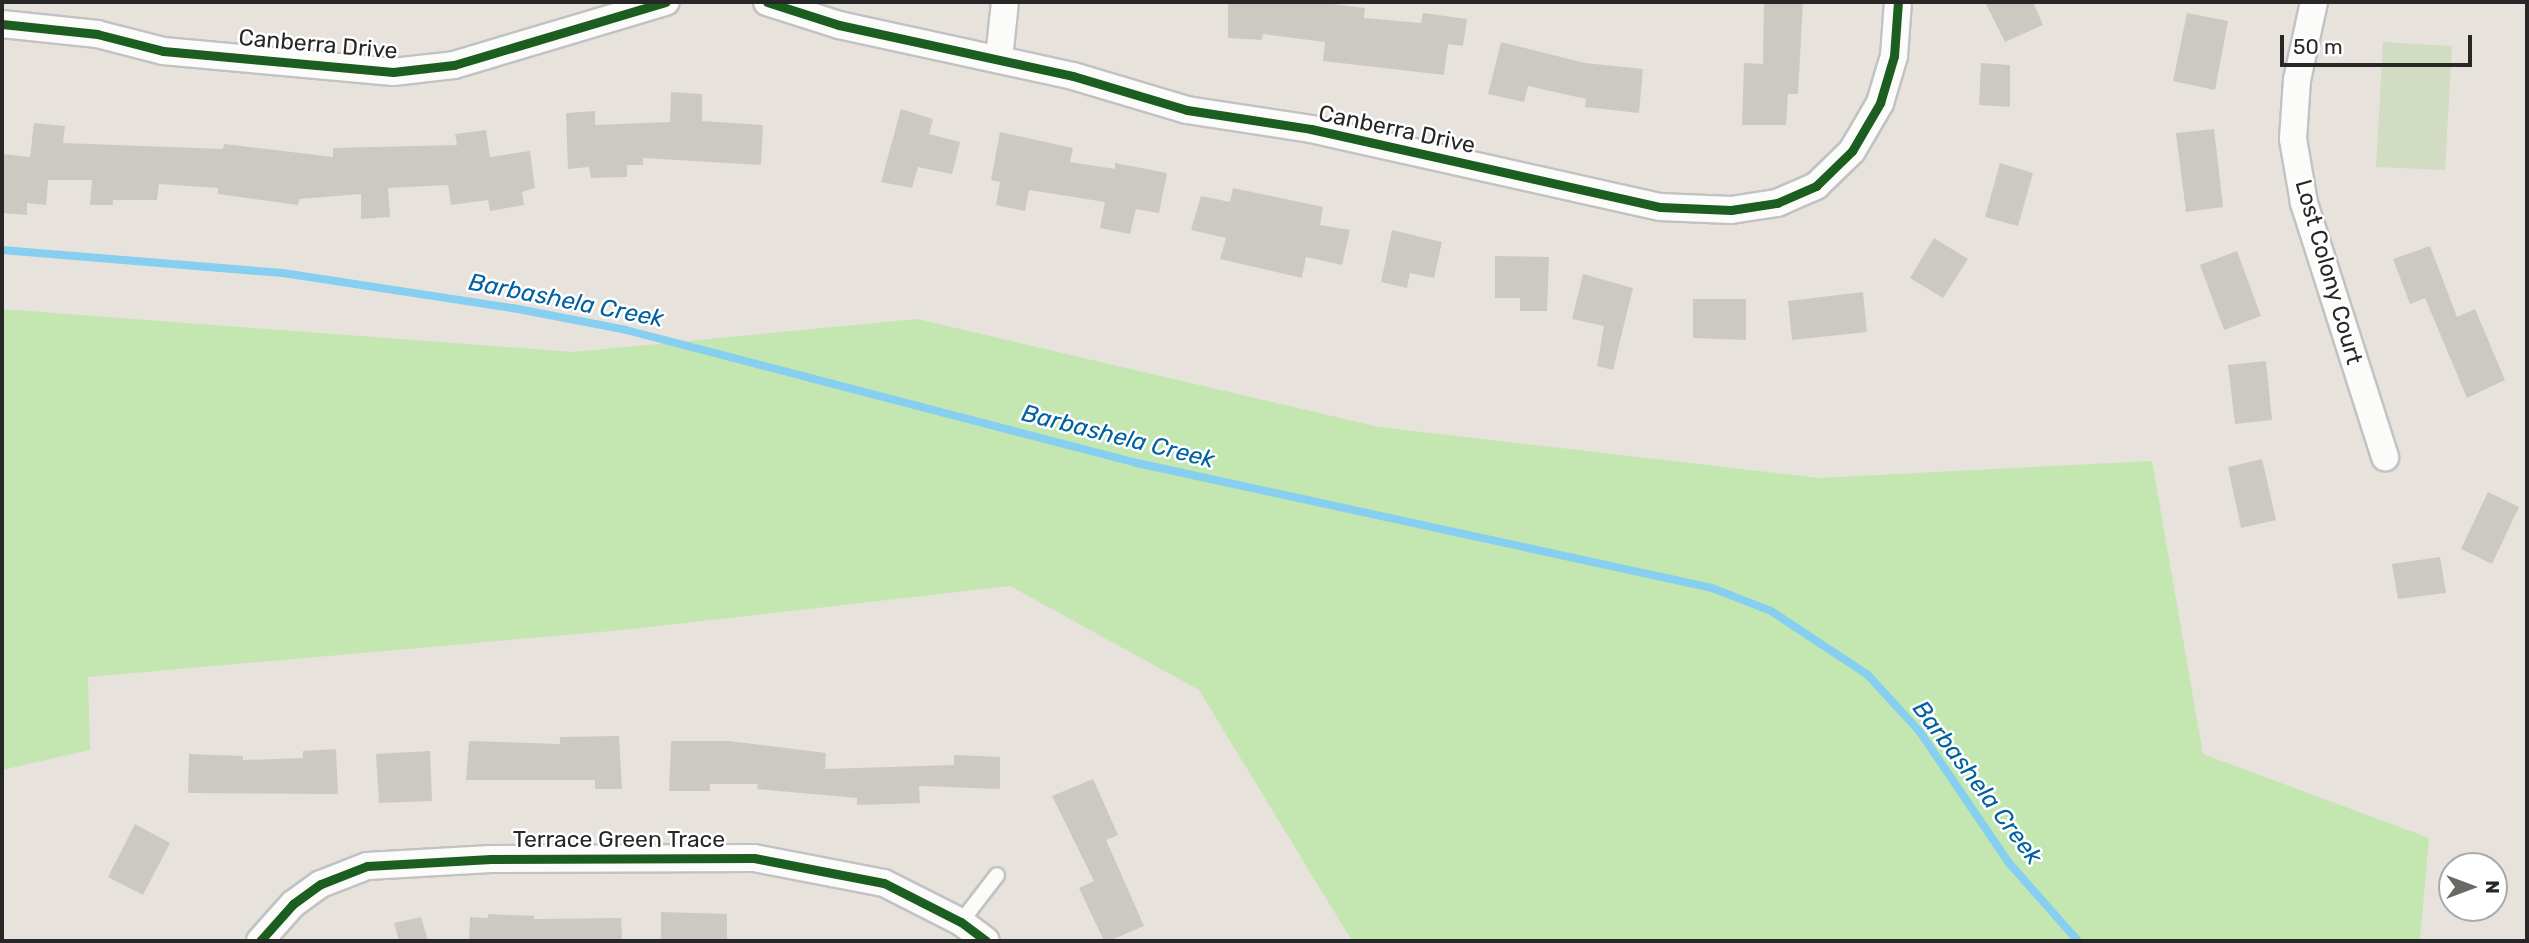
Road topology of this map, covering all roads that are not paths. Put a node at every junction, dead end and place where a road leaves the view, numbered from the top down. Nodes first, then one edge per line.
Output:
1 (666, 2) edge
2 (767, 2) edge
3 (1005, 2) edge
4 (1898, 2) edge
5 (2314, 2) edge
6 (2, 24) edge
7 (999, 58) junction
8 (2385, 457) dead end
9 (997, 875) dead end
10 (961, 922) junction
11 (260, 941) edge
12 (986, 941) edge

1 - 6 street, Canberra Drive
2 - 7 street, Canberra Drive
3 - 7 street
4 - 7 street, Canberra Drive
5 - 8 street, Lost Colony Court
9 - 10 lane
10 - 11 street, Terrace Green Trace
10 - 12 street, Terrace Green Trace

